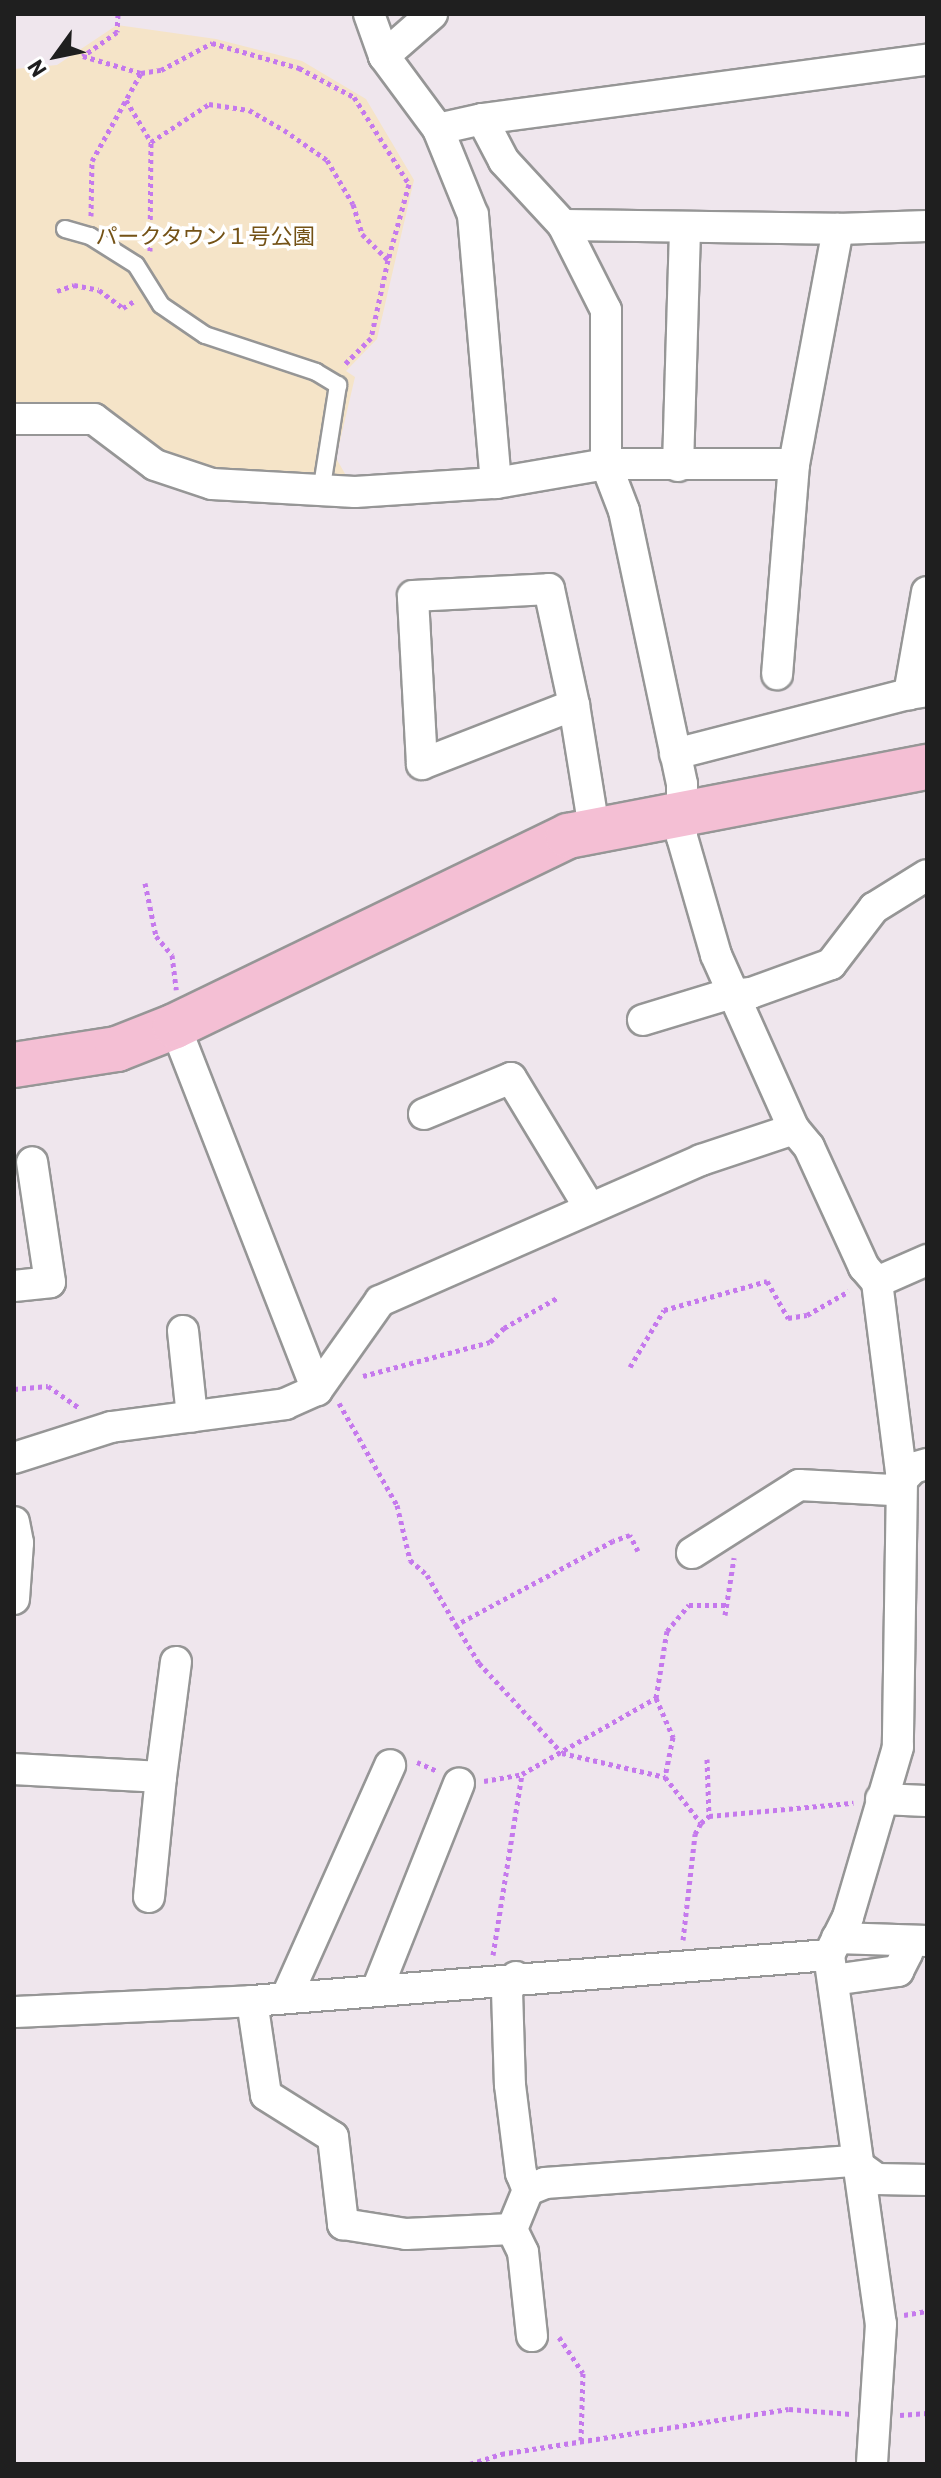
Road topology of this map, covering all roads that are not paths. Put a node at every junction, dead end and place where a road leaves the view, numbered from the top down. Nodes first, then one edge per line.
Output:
1 (369, 14) edge
2 (432, 14) edge
3 (384, 56) junction
4 (927, 60) edge
5 (482, 119) junction
6 (438, 129) junction
7 (563, 225) junction
8 (927, 226) edge
9 (685, 227) junction
10 (65, 229) dead end
11 (838, 229) junction
12 (14, 419) edge
13 (606, 464) junction
14 (794, 464) junction
15 (678, 466) junction
16 (496, 483) junction
17 (321, 492) junction
18 (927, 592) edge
19 (777, 674) dead end
20 (918, 693) edge
21 (574, 705) junction
22 (675, 754) junction
23 (927, 767) edge
24 (680, 811) junction
25 (594, 828) junction
26 (927, 875) edge
27 (734, 993) junction
28 (643, 1020) dead end
29 (184, 1022) junction
30 (14, 1065) edge
31 (424, 1114) dead end
32 (794, 1129) junction
33 (32, 1162) dead end
34 (589, 1207) junction
35 (927, 1260) edge
36 (877, 1282) junction
37 (14, 1286) edge
38 (183, 1331) dead end
39 (317, 1390) junction
40 (192, 1417) junction
41 (14, 1458) edge
42 (927, 1464) edge
43 (902, 1480) junction
44 (14, 1522) edge
45 (692, 1553) dead end
46 (14, 1599) edge
47 (176, 1662) dead end
48 (390, 1765) road end
49 (14, 1769) edge
50 (161, 1777) junction
51 (459, 1783) road end
52 (881, 1799) junction
53 (927, 1801) edge
54 (149, 1897) dead end
55 (916, 1942) edge
56 (833, 1958) junction
57 (503, 1978) junction
58 (378, 1987) junction
59 (286, 1998) junction
60 (252, 2001) junction
61 (14, 2012) edge
62 (863, 2171) junction
63 (927, 2180) edge
64 (528, 2190) junction
65 (512, 2229) junction
66 (531, 2327) road end
67 (872, 2464) edge

1 - 3 street
2 - 3 street
3 - 6 street
4 - 5 street
5 - 6 street
5 - 7 street
6 - 16 street
7 - 9 street
7 - 13 street
8 - 11 street
9 - 11 street
9 - 15 street
10 - 17 lane
11 - 14 street
12 - 17 street
13 - 15 street
13 - 16 street
13 - 22 street
14 - 15 street
14 - 19 street
16 - 17 street
18 - 20 street
20 - 22 street
21 - 21 street
21 - 25 street
22 - 24 street
23 - 24 street
24 - 25 street
24 - 27 street
25 - 29 street
26 - 27 street
27 - 28 street
27 - 32 street
29 - 30 street
29 - 39 street
31 - 34 street
32 - 34 street
32 - 36 street
33 - 37 street
34 - 39 street
35 - 36 street
36 - 43 street
38 - 40 street
39 - 40 street
40 - 41 street
42 - 43 street
43 - 45 street
43 - 52 street
44 - 46 street
47 - 50 street
48 - 59 street
49 - 50 street
50 - 54 street
51 - 58 street
52 - 53 street
52 - 56 street
55 - 56 street
55 - 56 street
56 - 57 street
56 - 62 street
57 - 58 street
57 - 64 street
58 - 59 street
59 - 60 street
60 - 61 street
60 - 65 street
62 - 63 street
62 - 64 street
62 - 67 street
64 - 65 street
65 - 66 street

